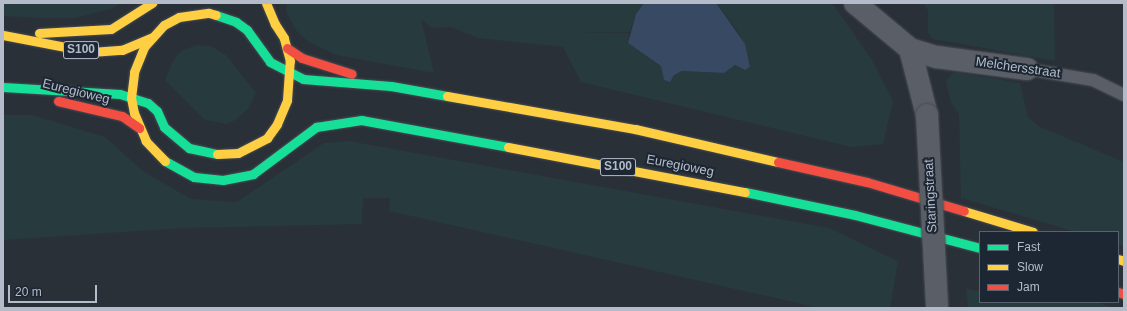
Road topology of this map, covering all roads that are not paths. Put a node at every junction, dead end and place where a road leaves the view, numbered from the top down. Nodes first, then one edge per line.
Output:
1 (152, 3) edge
2 (212, 3) edge
3 (266, 3) edge
4 (855, 3) edge
5 (195, 12) junction
6 (5, 35) edge
7 (152, 37) junction
8 (287, 48) junction
9 (910, 49) junction
10 (1027, 69) joint
11 (290, 74) junction
12 (391, 86) junction
13 (3, 87) edge
14 (1124, 95) edge
15 (131, 98) junction
16 (139, 128) junction
17 (1030, 231) edge
18 (979, 248) edge
19 (937, 308) edge

1 - 6 main road
2 - 5 main road
3 - 8 main road
4 - 9 street, Melchersstraat
5 - 7 main road
5 - 11 main road, Euregioweg
6 - 7 main road, S100
7 - 15 main road
8 - 11 main road, Euregioweg
8 - 12 main road, Euregioweg
9 - 10 street, Melchersstraat
9 - 19 street, Staringstraat, bridge
10 - 14 lane, Melchersstraat
11 - 12 main road, Euregioweg
11 - 15 main road, Euregioweg
12 - 17 main road, Euregioweg
13 - 15 main road, Euregioweg
13 - 16 main road, Euregioweg
15 - 16 main road
16 - 18 main road, Euregioweg / S100

